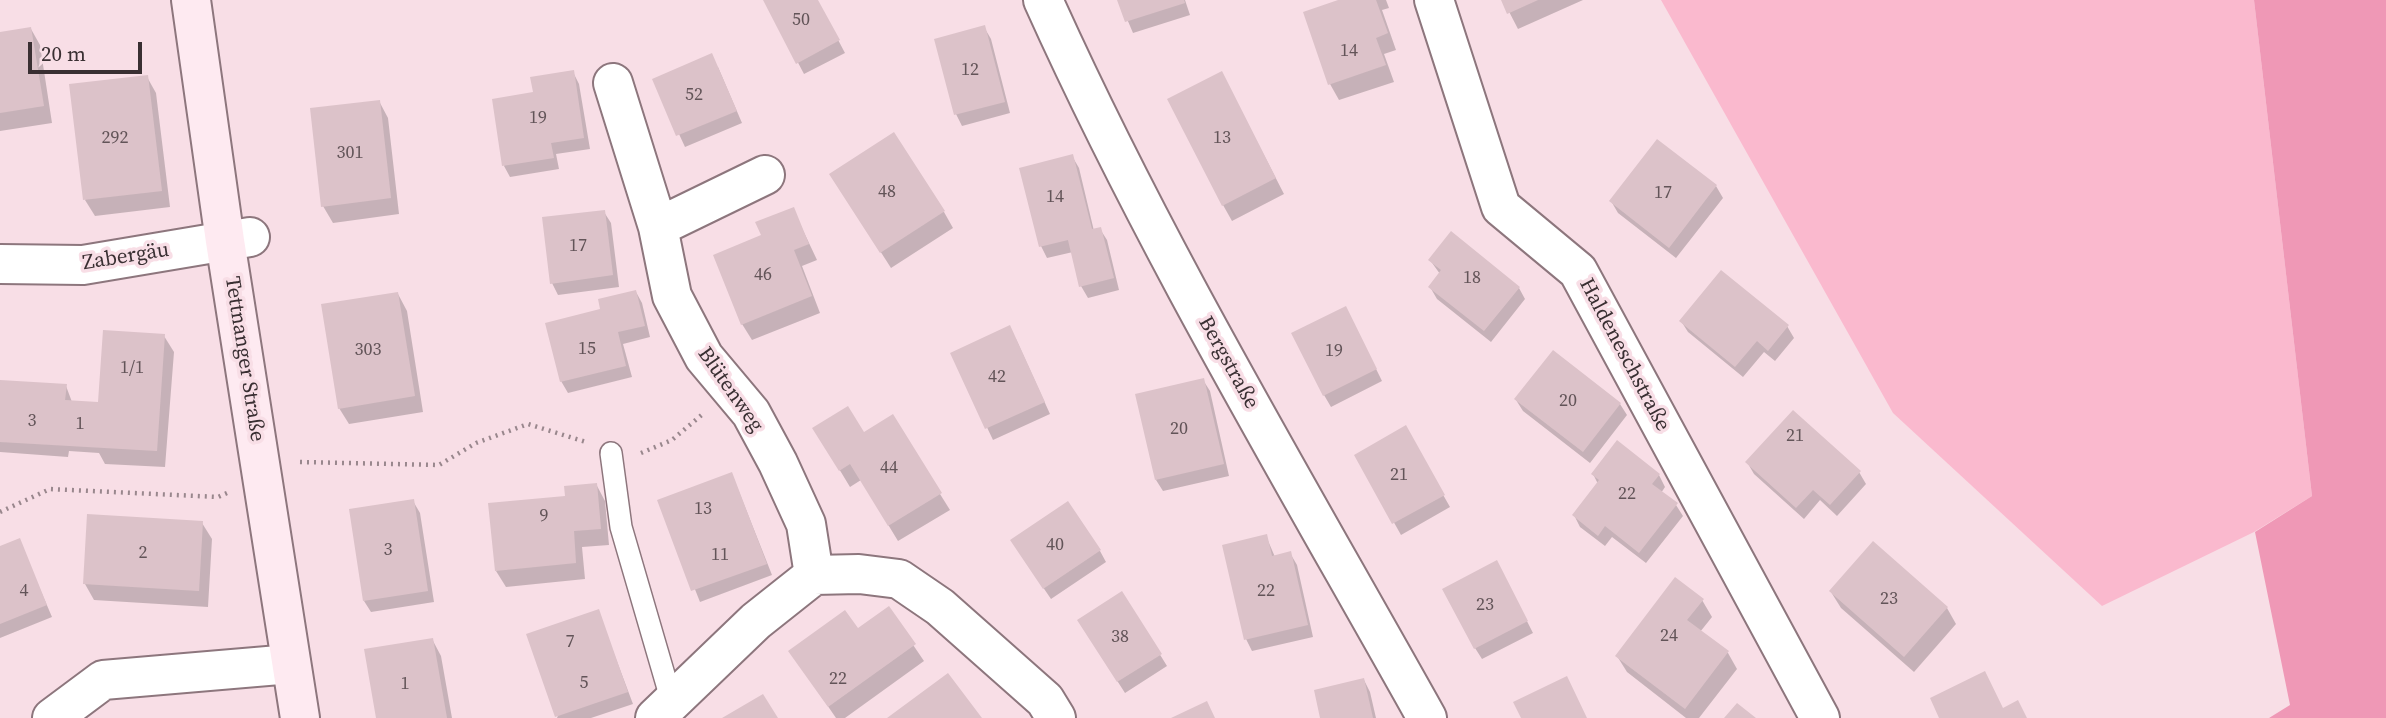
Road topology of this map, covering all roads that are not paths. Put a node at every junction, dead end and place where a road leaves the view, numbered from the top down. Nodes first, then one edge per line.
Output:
1 (191, 0) edge
2 (1043, 0) edge
3 (1434, 0) edge
4 (613, 83) dead end
5 (765, 175) dead end
6 (658, 227) junction
7 (237, 239) junction
8 (0, 264) edge
9 (611, 453) road end
10 (814, 575) junction
11 (291, 664) junction
12 (663, 710) edge
13 (52, 718) edge
14 (300, 718) edge
15 (1056, 718) edge
16 (1427, 718) edge
17 (1820, 718) edge

1 - 7 street, Tettnanger Straße
2 - 16 street, Bergstraße
3 - 17 street, Haldeneschstraße
4 - 6 street, Blütenweg
5 - 6 street
6 - 10 street, Blütenweg
7 - 8 street, Zabergäu
7 - 11 street, Tettnanger Straße
9 - 12 lane
10 - 12 street
10 - 15 street
11 - 13 street
11 - 14 street, Tettnanger Straße

